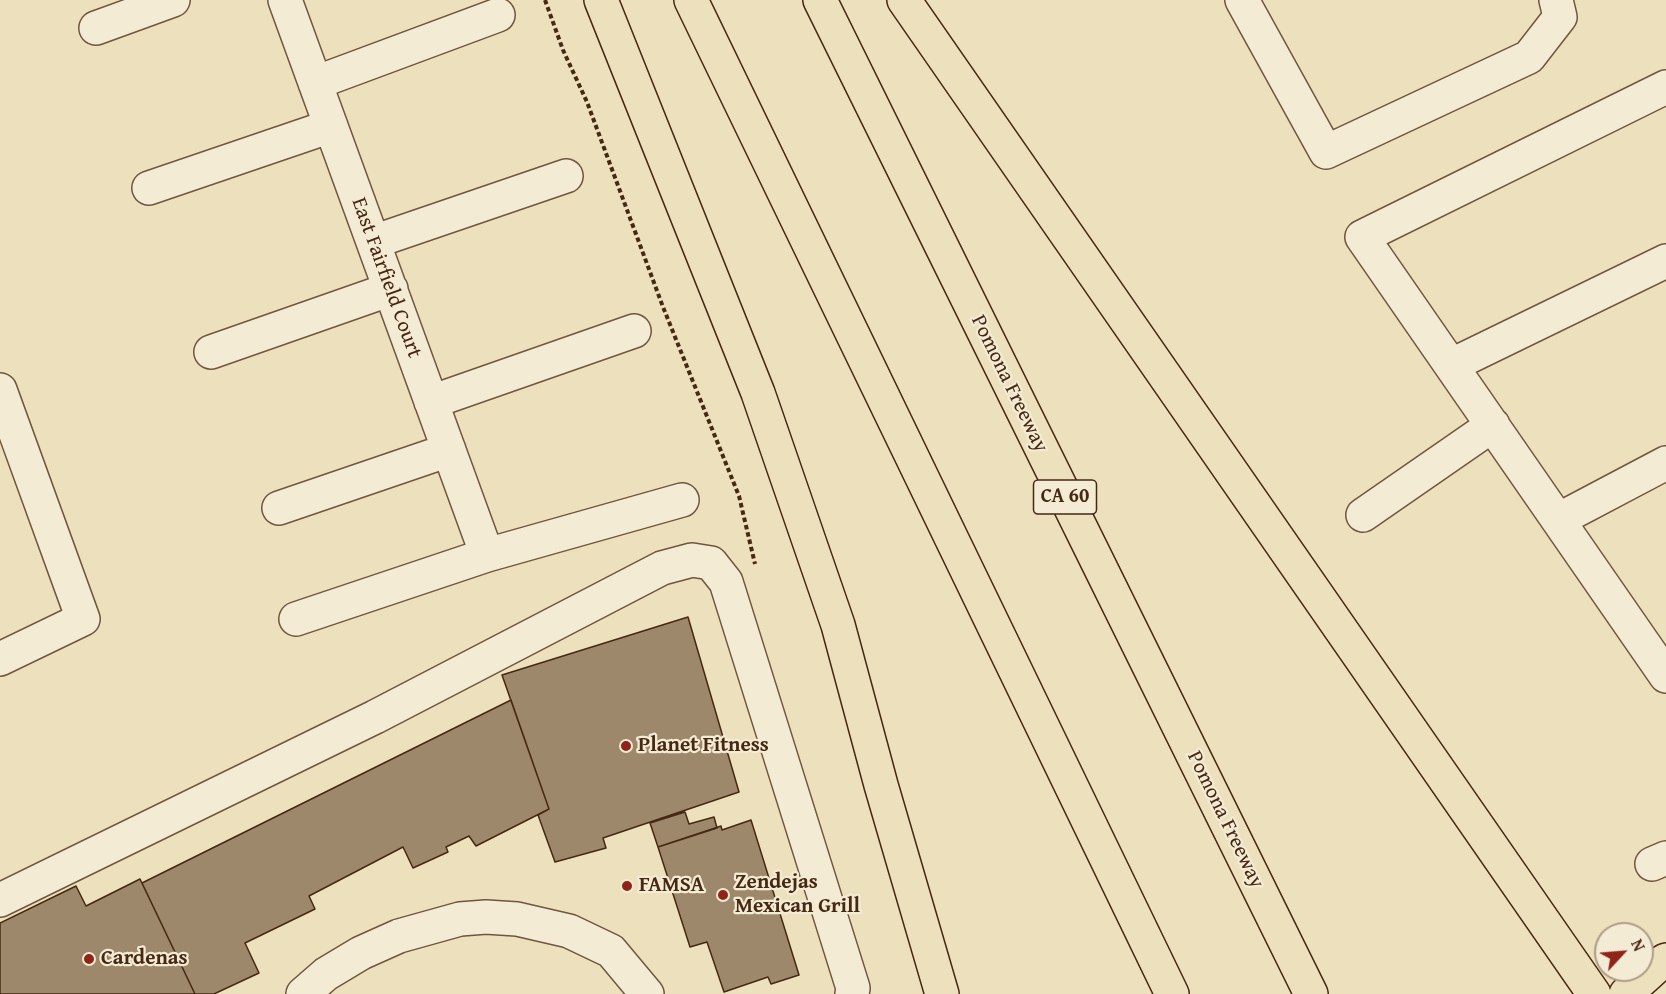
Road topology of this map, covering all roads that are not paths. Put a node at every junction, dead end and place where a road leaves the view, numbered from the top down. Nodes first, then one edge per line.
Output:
1 (173, 0) edge
2 (285, 0) edge
3 (602, 0) edge
4 (691, 0) edge
5 (820, 0) edge
6 (904, 0) edge
7 (1242, 0) edge
8 (1556, 0) edge
9 (498, 15) dead end
10 (96, 28) dead end
11 (315, 83) junction
12 (1666, 87) edge
13 (331, 126) junction
14 (566, 176) dead end
15 (149, 188) dead end
16 (373, 242) junction
17 (1666, 261) edge
18 (391, 289) junction
19 (634, 331) dead end
20 (211, 352) dead end
21 (1452, 365) junction
22 (0, 390) edge
23 (432, 402) junction
24 (1493, 425) junction
25 (448, 450) junction
26 (1666, 463) edge
27 (682, 500) dead end
28 (279, 508) dead end
29 (1363, 515) dead end
30 (1558, 520) junction
31 (487, 555) junction
32 (296, 619) dead end
33 (0, 659) edge
34 (1666, 676) edge
35 (0, 900) edge
36 (1666, 960) edge
37 (303, 994) edge
38 (647, 994) edge
39 (852, 994) edge
40 (942, 994) edge
41 (1172, 994) edge
42 (1311, 994) edge
43 (1594, 994) edge
44 (1626, 994) edge

1 - 10 street
2 - 11 street, East Fairfield Court
3 - 40 main road
4 - 41 main road
5 - 42 main road, Pomona Freeway / CA 60
6 - 43 main road
7 - 8 street
9 - 11 street
11 - 13 street, East Fairfield Court
12 - 21 street
13 - 15 street
13 - 16 street, East Fairfield Court
14 - 16 street
16 - 18 street, East Fairfield Court
17 - 21 street
18 - 20 street
18 - 23 street, East Fairfield Court
19 - 23 street
21 - 24 street
22 - 33 street
23 - 25 street, East Fairfield Court
24 - 29 street
24 - 30 street
25 - 28 street
25 - 31 street, East Fairfield Court
26 - 30 street
27 - 31 street
30 - 34 street
31 - 32 street
35 - 39 street
36 - 44 main road
37 - 38 street

